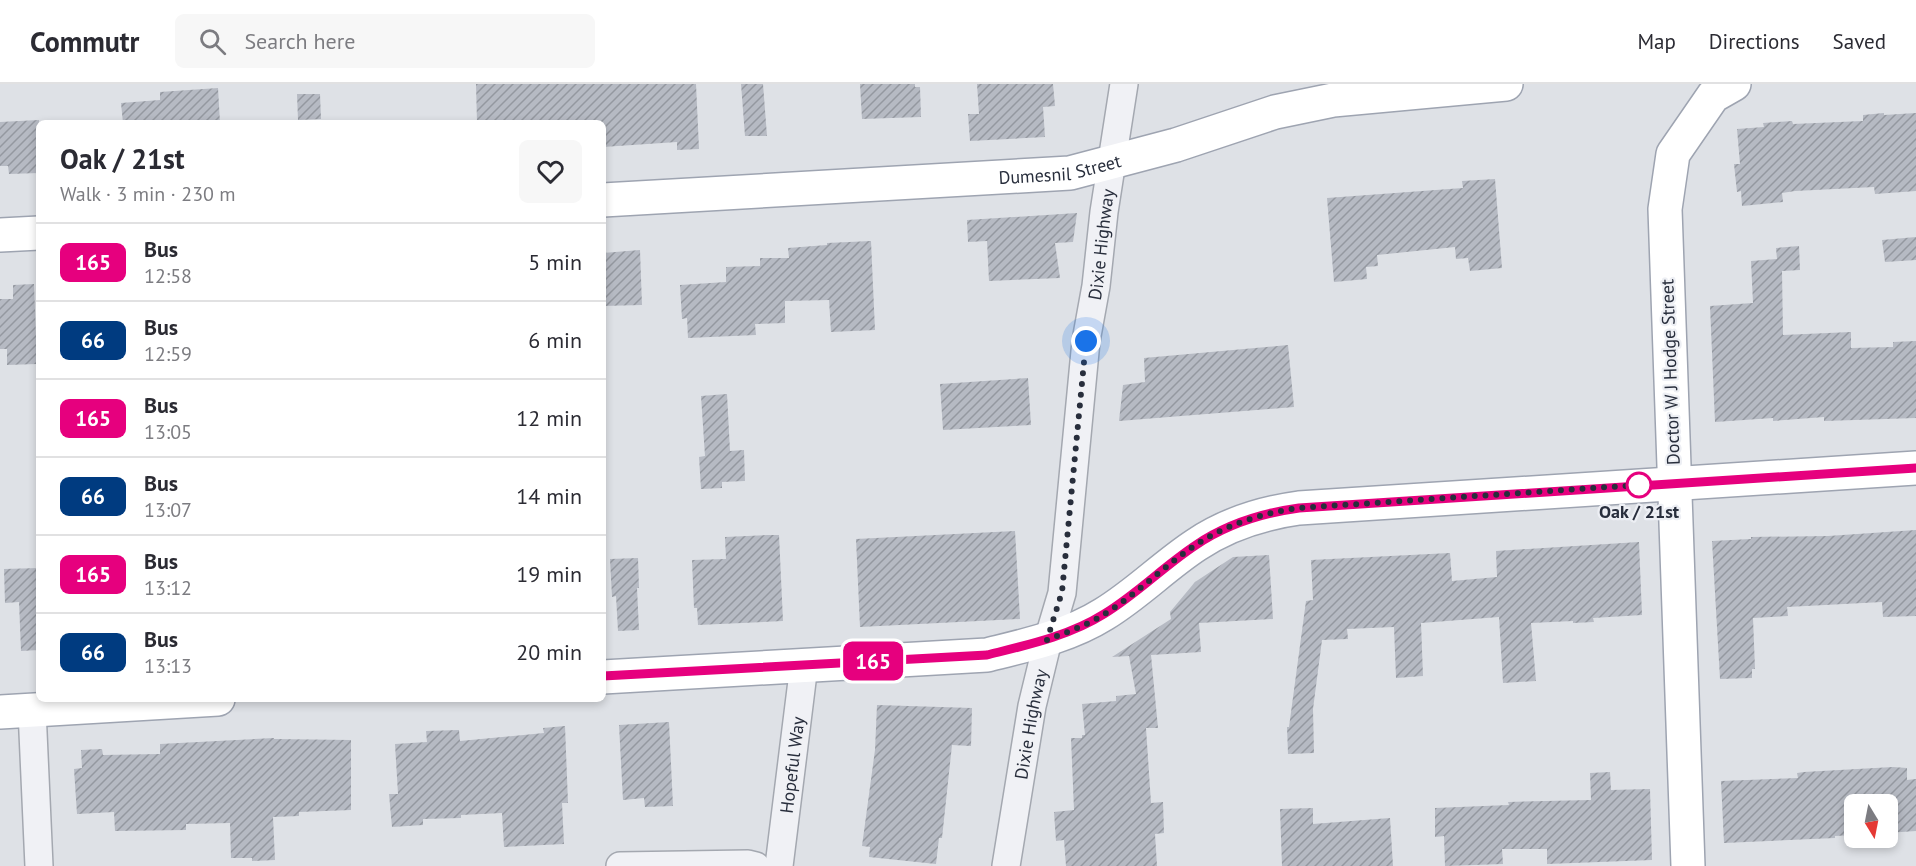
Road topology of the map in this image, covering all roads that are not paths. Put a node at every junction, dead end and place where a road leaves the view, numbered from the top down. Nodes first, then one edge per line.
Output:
1 (1124, 84) edge
2 (1506, 84) edge
3 (1734, 84) edge
4 (1345, 91) edge
5 (1114, 162) junction
6 (606, 200) edge
7 (36, 233) edge
8 (0, 235) edge
9 (1916, 468) edge
10 (1674, 483) junction
11 (1047, 640) junction
12 (804, 665) junction
13 (606, 676) edge
14 (167, 702) edge
15 (32, 710) junction
16 (0, 712) edge
17 (39, 866) edge
18 (620, 866) edge
19 (756, 866) edge
20 (779, 866) edge
21 (1006, 866) edge
22 (1688, 866) edge

1 - 5 street, Dixie Highway
2 - 4 main road, Dumesnil Street
3 - 10 main road, Doctor W J Hodge Street
4 - 5 main road, Dumesnil Street
5 - 6 main road, Dumesnil Street
5 - 11 street, Dixie Highway
7 - 8 main road
9 - 10 main road
10 - 11 main road
10 - 22 main road, Doctor W J Hodge Street
11 - 12 main road
11 - 21 street, Dixie Highway
12 - 13 main road
12 - 20 street, Hopeful Way
14 - 15 main road
15 - 16 main road
15 - 17 street
18 - 19 street

